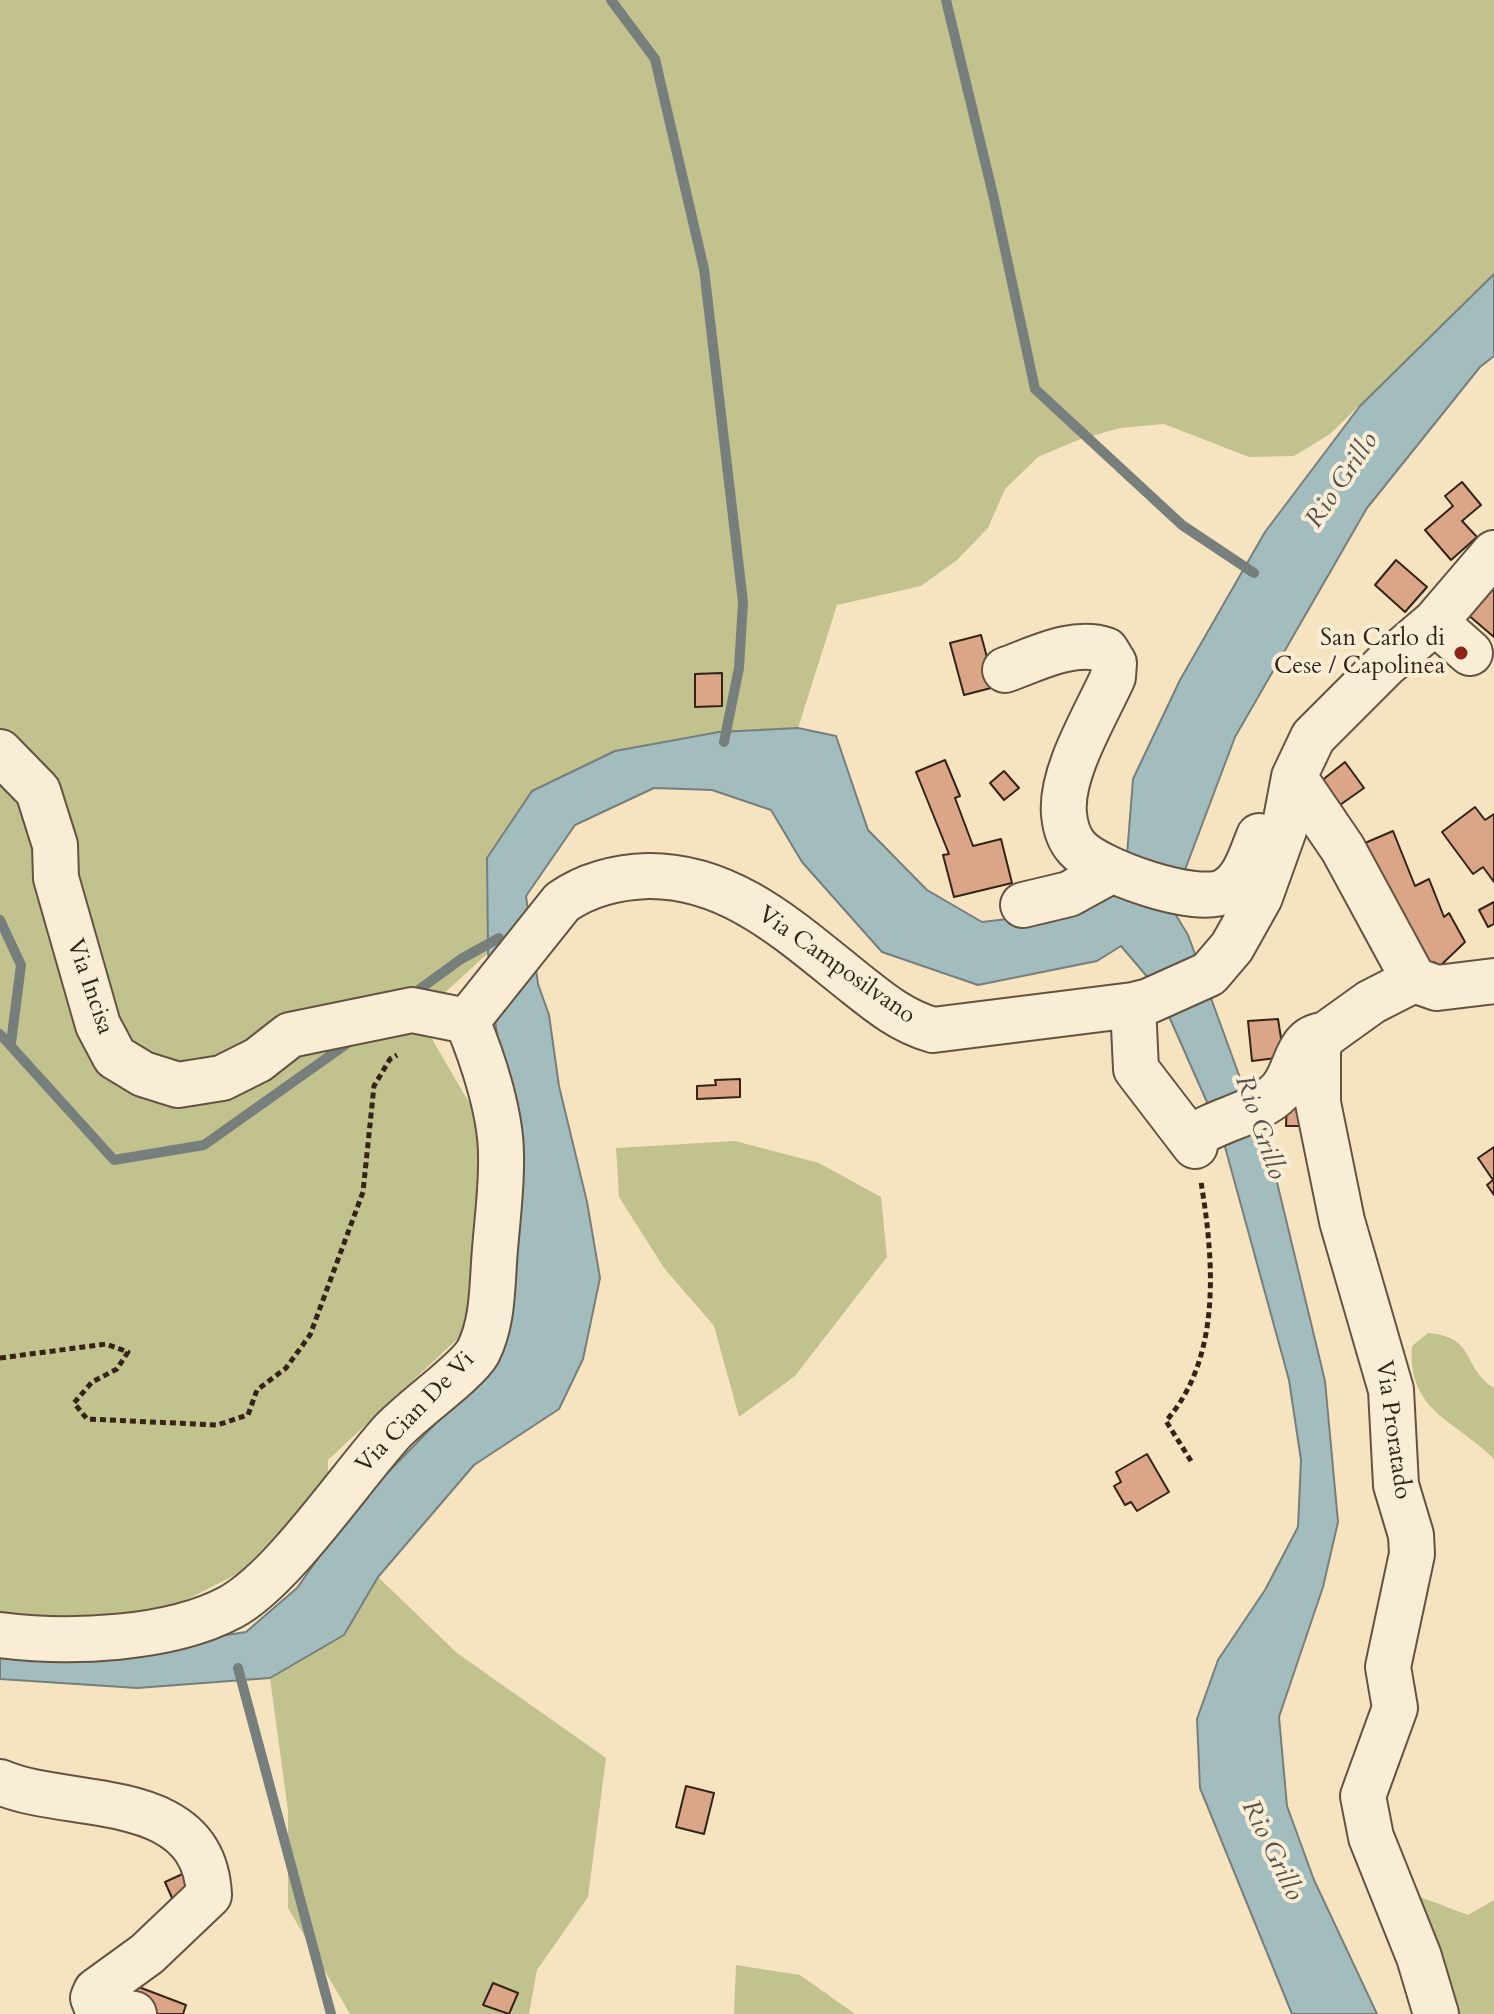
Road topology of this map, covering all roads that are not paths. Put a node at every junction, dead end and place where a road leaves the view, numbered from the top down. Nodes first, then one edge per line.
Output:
1 (1494, 553) edge
2 (1435, 622) junction
3 (1470, 653) dead end
4 (1005, 670) dead end
5 (0, 752) edge
6 (1294, 777) junction
7 (1111, 871) junction
8 (1023, 905) dead end
9 (1486, 973) edge
10 (1414, 980) junction
11 (1141, 1003) junction
12 (476, 1009) junction
13 (1325, 1035) junction
14 (0, 1635) edge
15 (0, 1782) edge
16 (134, 2014) edge
17 (1436, 2014) edge

1 - 2 street, Via Camposilvano
2 - 3 street
2 - 6 street, Via Camposilvano
4 - 7 street, Via Camposilvano
5 - 12 street, Via Incisa
6 - 7 street, Via Camposilvano
6 - 10 street
6 - 11 street, Via Camposilvano
7 - 8 street
9 - 10 street
10 - 13 street
11 - 12 street, Via Camposilvano
11 - 13 street
12 - 14 street, Via Cian De Vi
13 - 17 street, Via Proratado
15 - 16 street

